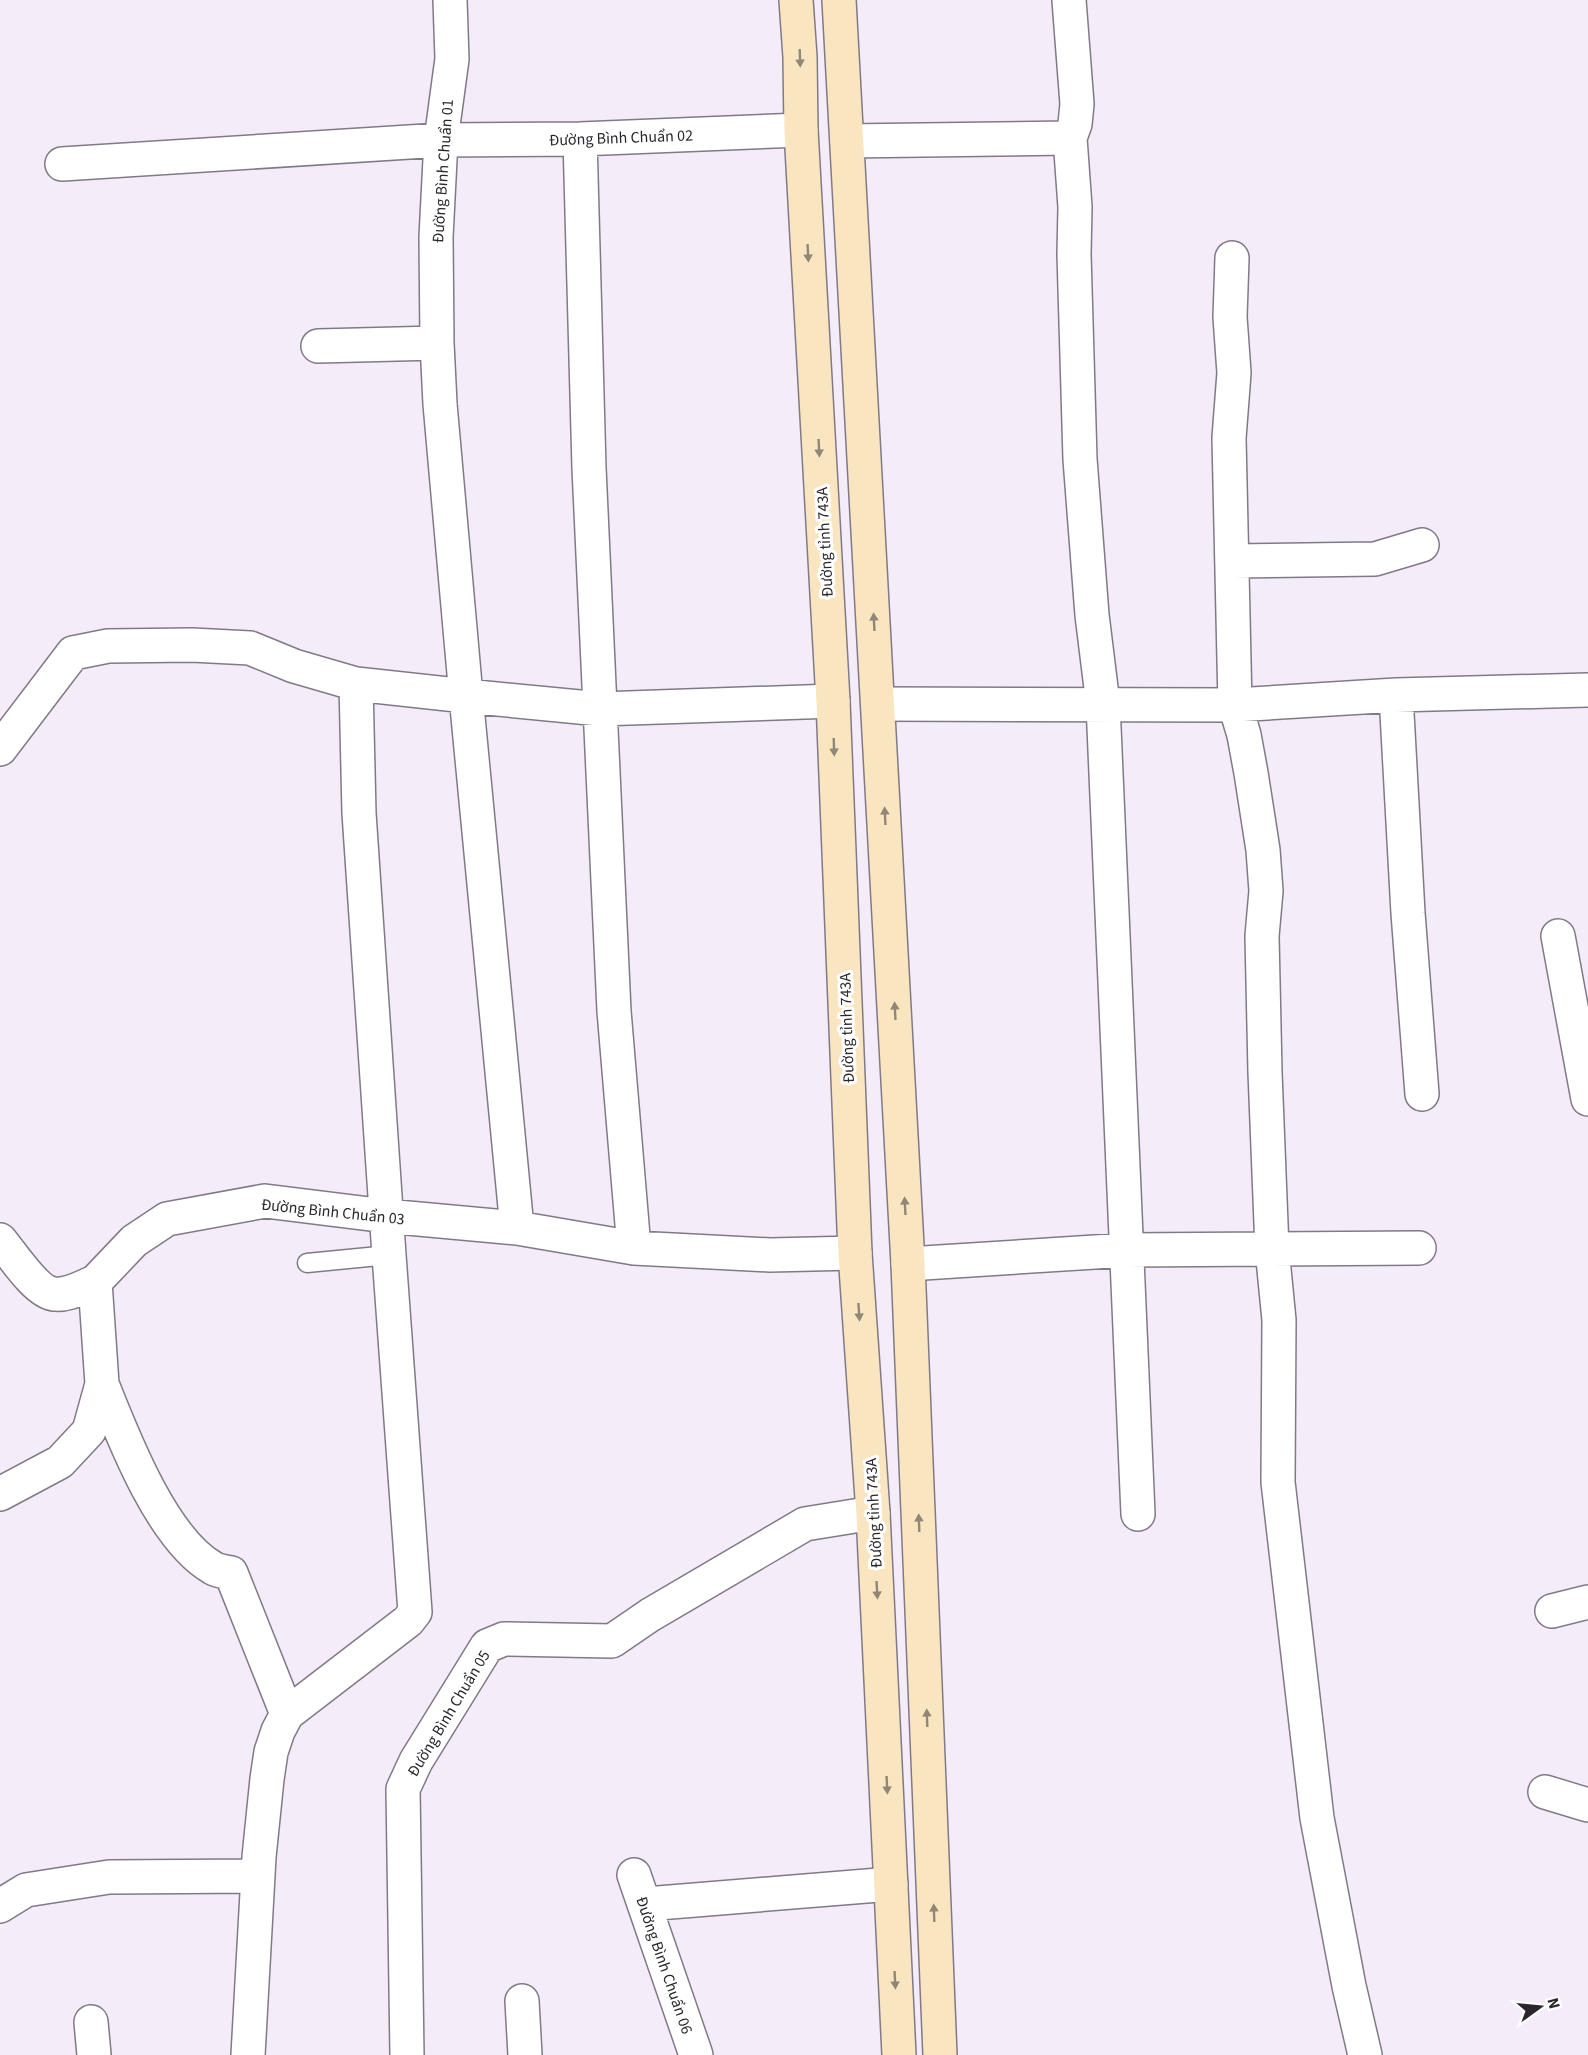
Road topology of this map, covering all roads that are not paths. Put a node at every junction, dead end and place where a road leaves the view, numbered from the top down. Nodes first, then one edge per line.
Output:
1 (450, 0) edge
2 (796, 0) edge
3 (839, 0) edge
4 (1069, 0) edge
5 (801, 129) junction
6 (1070, 138) junction
7 (580, 139) junction
8 (441, 140) junction
9 (847, 141) junction
10 (62, 164) dead end
11 (1232, 258) dead end
12 (437, 343) junction
13 (318, 346) dead end
14 (1422, 545) dead end
15 (1233, 561) junction
16 (356, 684) junction
17 (1588, 690) edge
18 (1396, 695) junction
19 (466, 696) junction
20 (832, 701) junction
21 (879, 704) junction
22 (1103, 704) junction
23 (1235, 705) junction
24 (600, 709) junction
25 (0, 749) edge
26 (1558, 936) dead end
27 (1422, 1094) dead end
28 (1588, 1099) edge
29 (386, 1216) junction
30 (517, 1228) junction
31 (0, 1240) edge
32 (634, 1248) junction
33 (1419, 1248) dead end
34 (1272, 1249) junction
35 (1126, 1250) junction
36 (855, 1253) junction
37 (389, 1255) junction
38 (307, 1263) dead end
39 (908, 1264) junction
40 (95, 1282) junction
41 (102, 1384) junction
42 (0, 1494) edge
43 (873, 1513) junction
44 (1138, 1514) dead end
45 (1588, 1602) edge
46 (1552, 1611) dead end
47 (287, 1714) junction
48 (1545, 1792) dead end
49 (1588, 1804) edge
50 (258, 1876) junction
51 (891, 1884) junction
52 (0, 1906) edge
53 (522, 2001) dead end
54 (91, 2022) dead end
55 (94, 2055) edge
56 (248, 2055) edge
57 (407, 2055) edge
58 (525, 2055) edge
59 (696, 2055) edge
60 (899, 2055) edge
61 (940, 2055) edge
62 (1365, 2055) edge

1 - 8 street, Đường Bình Chuẩn 01
2 -> 5 main road, Đường tỉnh 743A
3 - 9 main road
4 - 6 street
5 - 7 street, Đường Bình Chuẩn 02
5 -> 20 main road, Đường tỉnh 743A
6 - 9 street
6 - 22 street
7 - 8 street, Đường Bình Chuẩn 02
7 - 24 street
8 - 10 street, Đường Bình Chuẩn 02
8 - 12 street, Đường Bình Chuẩn 01
21 -> 9 main road
11 - 15 street
12 - 13 street
12 - 19 street, Đường Bình Chuẩn 01
14 - 15 street
15 - 23 street
16 - 19 street
16 - 25 street
16 - 29 street
17 - 18 street
18 - 23 street
18 - 27 street
19 - 24 street
19 - 30 street, Đường Bình Chuẩn 01
20 - 24 street
20 -> 36 main road, Đường tỉnh 743A
21 - 22 street
39 -> 21 main road
22 - 23 street
22 - 35 street
23 - 34 street
24 - 32 street
26 - 28 street
29 - 30 street, Đường Bình Chuẩn 03
29 - 37 street
29 - 40 street, Đường Bình Chuẩn 03
30 - 32 street, Đường Bình Chuẩn 03
31 - 40 street
32 - 36 street, Đường Bình Chuẩn 03
33 - 34 street
34 - 35 street
34 - 62 street
35 - 39 street
35 - 44 street
36 -> 43 main road, Đường tỉnh 743A
37 - 38 lane
37 - 47 street
61 -> 39 main road
40 - 41 street
41 - 42 street
41 - 47 street
43 -> 51 main road, Đường tỉnh 743A
43 - 57 street, Đường Bình Chuẩn 05
45 - 46 street
47 - 50 street
48 - 49 street
50 - 52 street
50 - 56 street
51 - 59 street, Đường Bình Chuẩn 06
51 -> 60 main road, Đường tỉnh 743A
53 - 58 street
54 - 55 street

